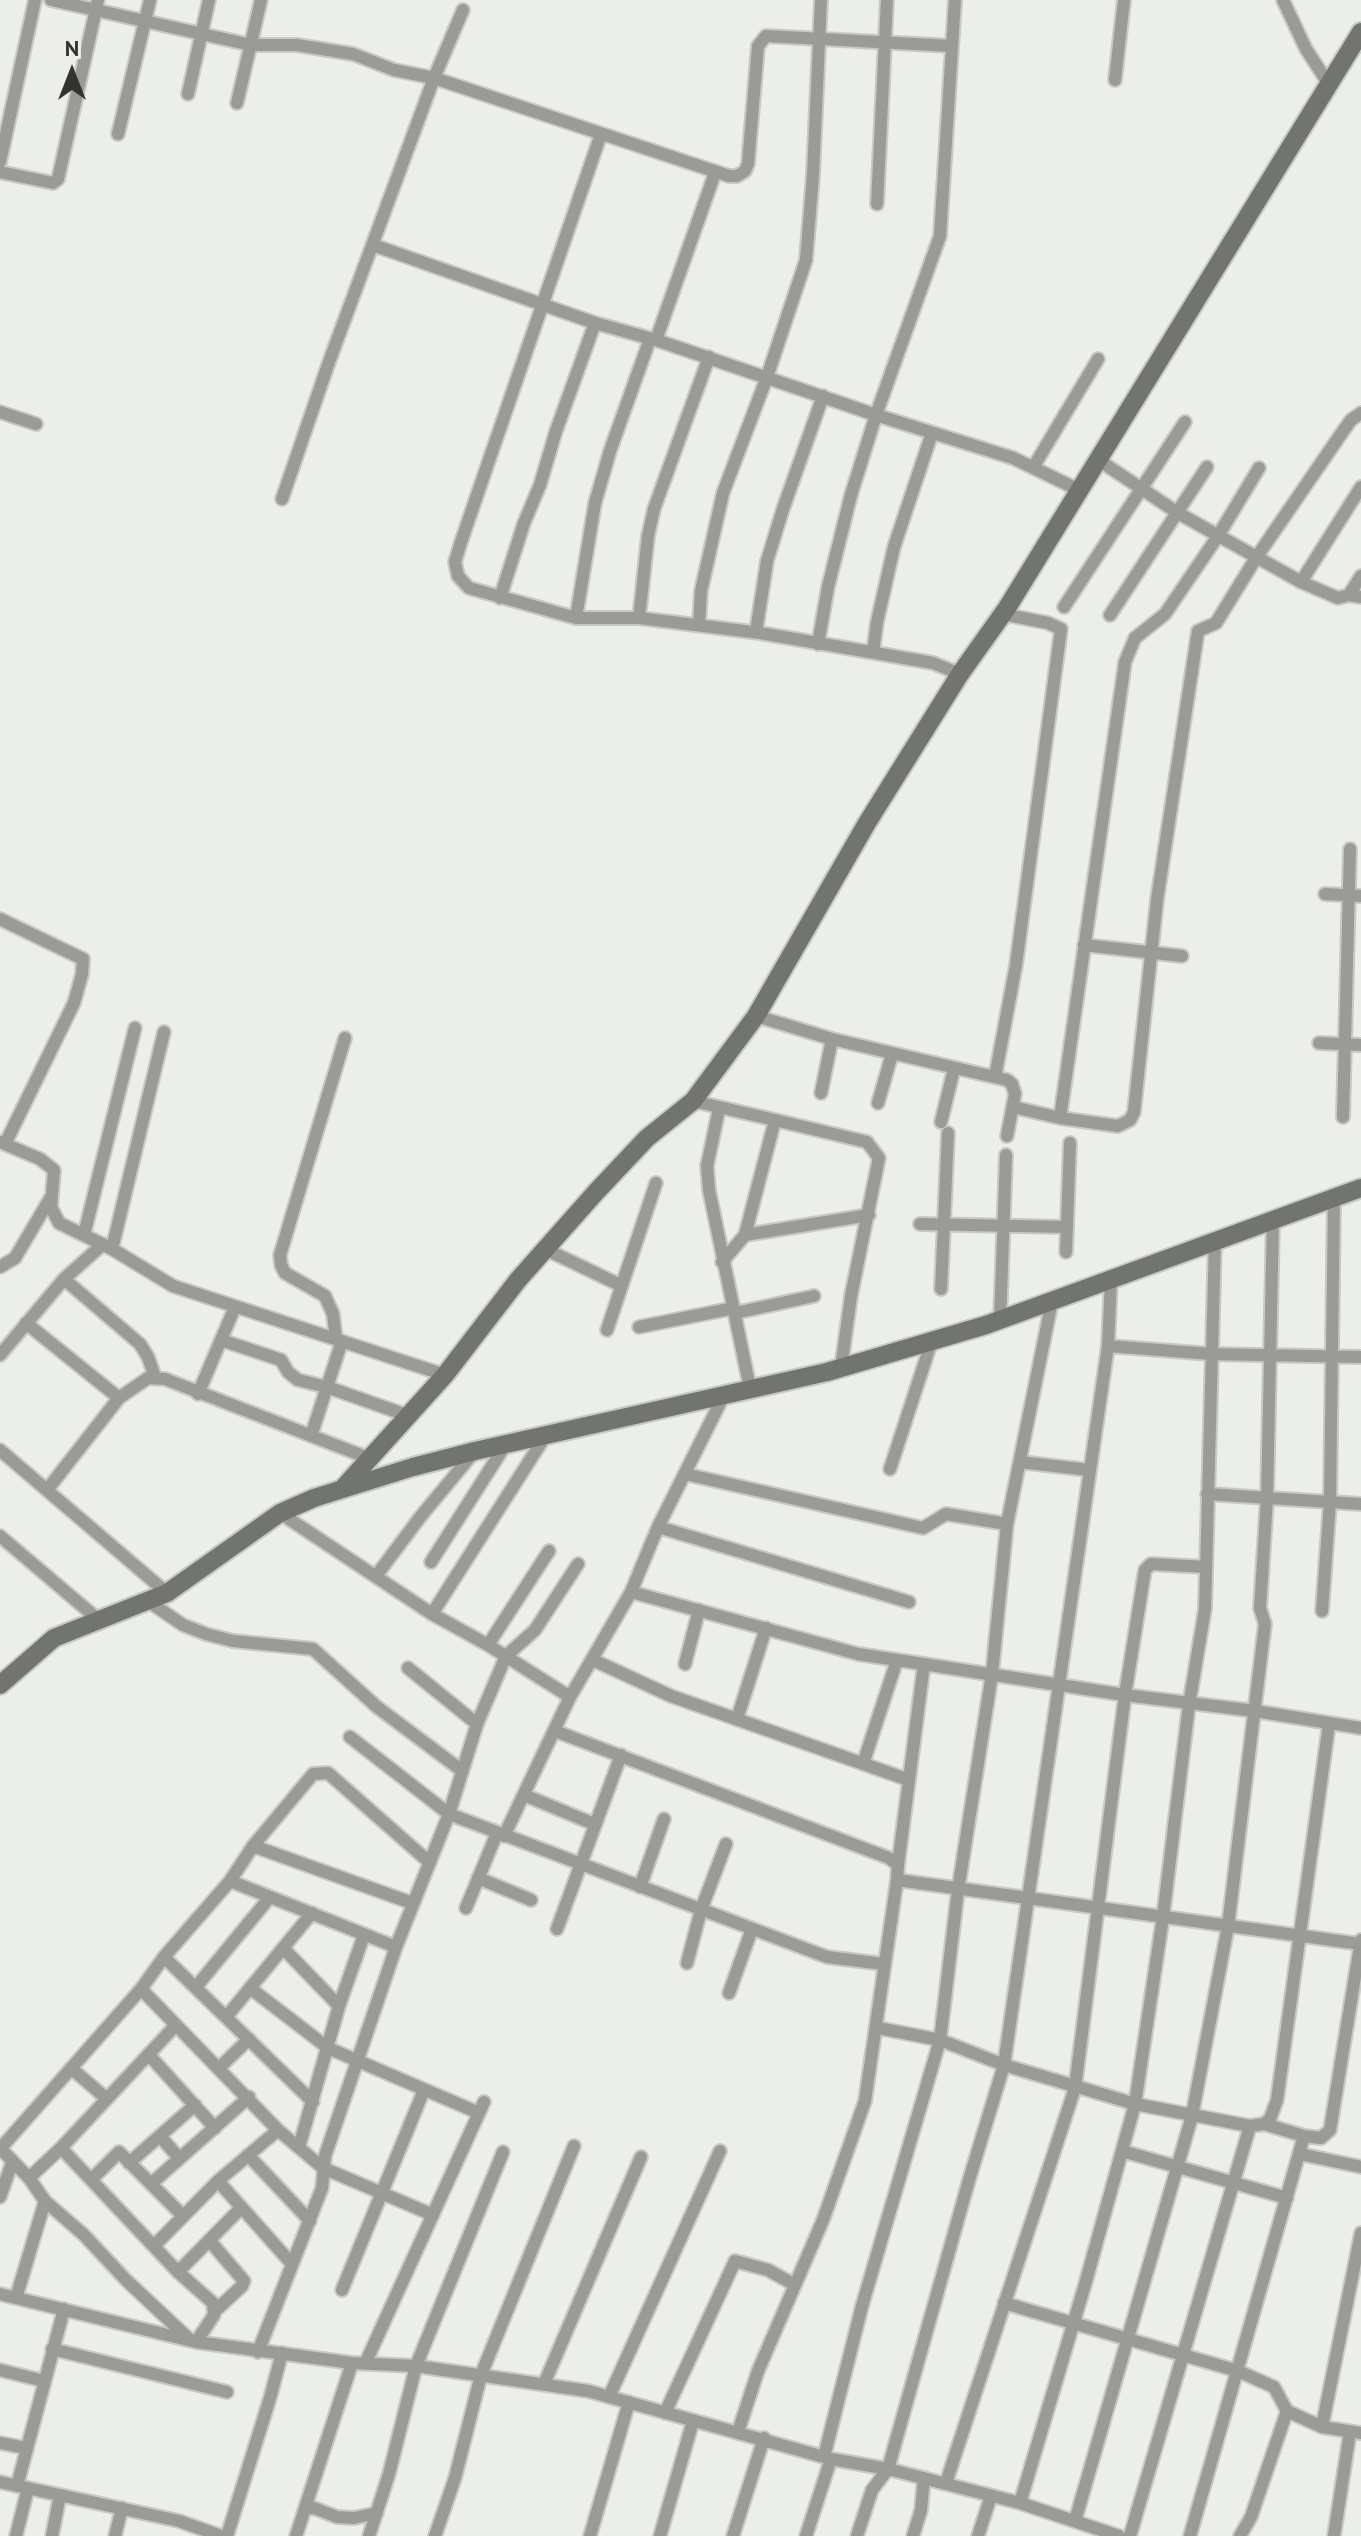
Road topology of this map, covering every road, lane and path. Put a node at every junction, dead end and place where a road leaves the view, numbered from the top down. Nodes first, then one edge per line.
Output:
1 (35, 0) edge
2 (51, 0) edge
3 (150, 0) edge
4 (209, 0) edge
5 (261, 0) edge
6 (821, 0) edge
7 (887, 0) edge
8 (955, 0) edge
9 (1124, 0) edge
10 (1283, 0) edge
11 (96, 5) edge
12 (463, 10) dead end
13 (145, 23) junction
14 (1361, 32) edge
15 (202, 34) junction
16 (818, 39) junction
17 (884, 44) junction
18 (251, 45) junction
19 (952, 46) junction
20 (434, 78) junction
21 (1115, 80) dead end
22 (1328, 83) junction
23 (188, 94) dead end
24 (237, 103) dead end
25 (118, 134) dead end
26 (601, 134) junction
27 (0, 162) edge
28 (0, 172) edge
29 (715, 173) junction
30 (877, 204) dead end
31 (373, 245) junction
32 (542, 304) junction
33 (595, 323) junction
34 (653, 339) junction
35 (709, 357) junction
36 (1098, 359) dead end
37 (767, 377) junction
38 (823, 396) junction
39 (0, 412) edge
40 (1361, 413) edge
41 (876, 415) junction
42 (1185, 422) dead end
43 (36, 424) dead end
44 (932, 433) junction
45 (1097, 459) junction
46 (1034, 466) junction
47 (1207, 467) dead end
48 (1259, 468) dead end
49 (1361, 487) edge
50 (1079, 490) junction
51 (1141, 490) junction
52 (282, 499) dead end
53 (1178, 513) junction
54 (1218, 536) junction
55 (1256, 558) junction
56 (1361, 576) edge
57 (1301, 582) junction
58 (1355, 596) edge
59 (500, 598) junction
60 (1064, 607) dead end
61 (1002, 614) junction
62 (1110, 615) dead end
63 (576, 618) junction
64 (639, 618) junction
65 (699, 625) junction
66 (756, 632) junction
67 (818, 644) junction
68 (873, 652) junction
69 (960, 674) junction
70 (1350, 849) dead end
71 (1325, 894) dead end
72 (1355, 895) edge
73 (0, 919) edge
74 (1084, 945) junction
75 (1150, 953) junction
76 (1182, 956) dead end
77 (756, 1016) junction
78 (135, 1028) dead end
79 (164, 1032) dead end
80 (345, 1038) dead end
81 (832, 1039) junction
82 (1319, 1043) dead end
83 (1344, 1044) junction
84 (1361, 1045) edge
85 (892, 1054) junction
86 (954, 1069) junction
87 (995, 1077) junction
88 (821, 1093) dead end
89 (693, 1101) junction
90 (878, 1103) dead end
91 (1013, 1107) junction
92 (719, 1109) junction
93 (1343, 1117) dead end
94 (1060, 1118) junction
95 (775, 1120) junction
96 (1007, 1136) dead end
97 (2, 1143) edge
98 (1070, 1143) dead end
99 (1006, 1155) dead end
100 (656, 1183) dead end
101 (1361, 1188) edge
102 (51, 1197) junction
103 (1334, 1197) junction
104 (869, 1215) junction
105 (1273, 1218) junction
106 (920, 1224) dead end
107 (944, 1225) junction
108 (1003, 1226) junction
109 (1067, 1227) junction
110 (84, 1235) junction
111 (745, 1235) junction
112 (1215, 1240) junction
113 (107, 1247) junction
114 (545, 1249) junction
115 (1066, 1252) dead end
116 (722, 1262) junction
117 (0, 1267) edge
118 (64, 1279) junction
119 (1111, 1279) junction
120 (620, 1285) junction
121 (941, 1289) dead end
122 (814, 1296) dead end
123 (1052, 1301) junction
124 (235, 1307) junction
125 (735, 1311) junction
126 (1000, 1321) junction
127 (26, 1323) junction
128 (639, 1327) dead end
129 (607, 1330) dead end
130 (221, 1340) junction
131 (339, 1340) junction
132 (932, 1340) junction
133 (1108, 1346) junction
134 (1211, 1354) junction
135 (1269, 1354) junction
136 (0, 1355) edge
137 (1331, 1356) junction
138 (1361, 1357) edge
139 (841, 1368) junction
140 (445, 1375) junction
141 (155, 1377) junction
142 (327, 1387) junction
143 (750, 1388) junction
144 (198, 1394) junction
145 (724, 1395) junction
146 (119, 1398) junction
147 (409, 1416) junction
148 (546, 1435) junction
149 (311, 1436) junction
150 (506, 1444) junction
151 (0, 1450) edge
152 (475, 1451) junction
153 (371, 1459) junction
154 (1020, 1462) junction
155 (890, 1469) dead end
156 (1089, 1470) junction
157 (685, 1474) junction
158 (343, 1488) junction
159 (47, 1490) junction
160 (1207, 1494) junction
161 (1267, 1498) junction
162 (1330, 1502) junction
163 (1361, 1504) edge
164 (280, 1513) junction
165 (1007, 1524) junction
166 (658, 1527) junction
167 (0, 1536) edge
168 (549, 1551) dead end
169 (431, 1562) dead end
170 (578, 1564) dead end
171 (1206, 1567) junction
172 (376, 1576) junction
173 (631, 1592) junction
174 (167, 1593) junction
175 (148, 1601) junction
176 (909, 1602) dead end
177 (699, 1610) junction
178 (1322, 1611) dead end
179 (432, 1614) junction
180 (100, 1621) junction
181 (766, 1628) junction
182 (488, 1645) junction
183 (506, 1656) junction
184 (593, 1660) junction
185 (897, 1660) junction
186 (685, 1664) dead end
187 (924, 1664) junction
188 (408, 1668) dead end
189 (992, 1674) junction
190 (1060, 1683) junction
191 (0, 1685) edge
192 (1125, 1695) junction
193 (570, 1697) junction
194 (1189, 1705) junction
195 (1255, 1711) junction
196 (737, 1719) junction
197 (477, 1724) junction
198 (1329, 1724) junction
199 (1361, 1728) edge
200 (555, 1731) junction
201 (350, 1737) dead end
202 (621, 1755) junction
203 (863, 1764) junction
204 (461, 1770) junction
205 (909, 1780) junction
206 (524, 1795) junction
207 (449, 1814) junction
208 (664, 1819) dead end
209 (594, 1824) junction
210 (501, 1834) junction
211 (726, 1844) dead end
212 (253, 1846) junction
213 (429, 1862) junction
214 (579, 1864) junction
215 (898, 1865) junction
216 (478, 1878) junction
217 (897, 1880) junction
218 (230, 1881) junction
219 (640, 1887) junction
220 (958, 1890) junction
221 (270, 1897) junction
222 (1030, 1899) junction
223 (531, 1900) dead end
224 (412, 1903) junction
225 (466, 1908) dead end
226 (1097, 1909) junction
227 (701, 1910) junction
228 (312, 1913) junction
229 (1163, 1917) junction
230 (1228, 1926) junction
231 (557, 1929) dead end
232 (752, 1929) junction
233 (364, 1935) junction
234 (1298, 1937) junction
235 (1361, 1943) edge
236 (396, 1947) junction
237 (283, 1948) junction
238 (164, 1957) junction
239 (687, 1963) dead end
240 (884, 1964) junction
241 (196, 1987) junction
242 (250, 1988) junction
243 (141, 1989) junction
244 (729, 1993) dead end
245 (339, 2006) junction
246 (227, 2016) junction
247 (176, 2025) junction
248 (878, 2028) junction
249 (249, 2039) junction
250 (940, 2040) junction
251 (328, 2048) junction
252 (149, 2055) junction
253 (356, 2062) junction
254 (1004, 2065) junction
255 (220, 2067) junction
256 (71, 2068) junction
257 (1075, 2088) junction
258 (424, 2090) junction
259 (249, 2097) junction
260 (107, 2099) junction
261 (313, 2102) junction
262 (1135, 2104) junction
263 (195, 2105) junction
264 (1192, 2116) junction
265 (1264, 2124) junction
266 (1250, 2126) junction
267 (215, 2128) junction
268 (278, 2130) junction
269 (160, 2136) junction
270 (1304, 2136) junction
271 (574, 2146) dead end
272 (299, 2147) junction
273 (0, 2148) edge
274 (61, 2148) junction
275 (720, 2151) dead end
276 (1122, 2151) junction
277 (503, 2152) dead end
278 (1300, 2154) junction
279 (248, 2155) junction
280 (641, 2157) dead end
281 (179, 2158) junction
282 (12, 2163) junction
283 (129, 2163) junction
284 (1178, 2165) junction
285 (1361, 2167) edge
286 (323, 2168) junction
287 (29, 2178) junction
288 (92, 2179) junction
289 (218, 2181) junction
290 (1234, 2182) junction
291 (152, 2183) junction
292 (381, 2195) junction
293 (0, 2197) edge
294 (1287, 2198) junction
295 (45, 2201) junction
296 (241, 2208) junction
297 (182, 2215) junction
298 (433, 2215) junction
299 (310, 2221) junction
300 (1361, 2233) edge
301 (209, 2240) junction
302 (154, 2246) junction
303 (292, 2264) junction
304 (178, 2272) junction
305 (795, 2285) junction
306 (342, 2290) dead end
307 (0, 2294) edge
308 (16, 2298) junction
309 (1004, 2303) junction
310 (64, 2309) junction
311 (215, 2311) junction
312 (1073, 2323) junction
313 (1128, 2339) junction
314 (193, 2341) junction
315 (52, 2349) junction
316 (258, 2352) junction
317 (282, 2353) junction
318 (1183, 2356) junction
319 (358, 2363) junction
320 (416, 2366) junction
321 (0, 2370) edge
322 (1238, 2371) junction
323 (481, 2375) junction
324 (44, 2381) junction
325 (544, 2384) junction
326 (227, 2392) dead end
327 (609, 2397) junction
328 (629, 2402) junction
329 (1287, 2411) junction
330 (665, 2413) junction
331 (693, 2421) junction
332 (1322, 2427) junction
333 (738, 2432) junction
334 (1356, 2432) edge
335 (764, 2438) junction
336 (0, 2443) edge
337 (26, 2448) junction
338 (828, 2458) junction
339 (888, 2469) junction
340 (924, 2478) junction
341 (0, 2482) edge
342 (946, 2483) junction
343 (22, 2487) junction
344 (60, 2495) junction
345 (991, 2496) junction
346 (1020, 2503) junction
347 (122, 2508) junction
348 (305, 2509) junction
349 (377, 2513) junction
350 (179, 2521) junction
351 (1075, 2521) junction
352 (1097, 2532) edge
353 (16, 2536) edge
354 (52, 2536) edge
355 (115, 2536) edge
356 (175, 2536) edge
357 (221, 2536) edge
358 (227, 2536) edge
359 (296, 2536) edge
360 (369, 2536) edge
361 (435, 2536) edge
362 (590, 2536) edge
363 (660, 2536) edge
364 (733, 2536) edge
365 (806, 2536) edge
366 (857, 2536) edge
367 (913, 2536) edge
368 (978, 2536) edge
369 (1119, 2536) edge
370 (1130, 2536) edge
371 (1190, 2536) edge
372 (1240, 2536) edge
373 (1334, 2536) edge

1 - 27 street
2 - 11 street
3 - 13 street
4 - 15 street
5 - 18 street
6 - 16 street
7 - 17 street
8 - 19 street
9 - 21 street
10 - 22 street
11 - 13 street
11 - 28 street
12 - 20 street
13 - 15 street
13 - 25 street
14 - 22 street
15 - 18 street
15 - 23 street
16 - 17 street
16 - 29 street
16 - 37 street
17 - 19 street
17 - 30 street
18 - 20 street
18 - 24 street
19 - 41 street
20 - 26 street
20 - 31 street
22 - 45 street
26 - 29 street
26 - 32 street
29 - 34 street
31 - 32 street
31 - 52 street
32 - 33 street
32 - 59 street
33 - 34 street
33 - 59 street
34 - 35 street
34 - 63 street
35 - 37 street
35 - 64 street
36 - 46 street
37 - 38 street
37 - 65 street
38 - 41 street
38 - 66 street
39 - 43 street
40 - 55 street
41 - 44 street
41 - 67 street
42 - 51 street
44 - 46 street
44 - 68 street
45 - 50 street
45 - 51 street
46 - 50 street
47 - 53 street
48 - 54 street
49 - 57 street
50 - 61 street
51 - 53 street
51 - 60 street
53 - 54 street
53 - 62 street
54 - 55 street
54 - 74 street
55 - 57 street
55 - 75 street
56 - 58 street
57 - 58 street
59 - 63 street
61 - 69 street
61 - 87 street
63 - 64 street
64 - 65 street
65 - 66 street
66 - 67 street
67 - 68 street
68 - 69 street
69 - 77 street
70 - 72 street
71 - 72 street
72 - 83 street
73 - 97 street
74 - 75 street
74 - 94 street
75 - 76 street
75 - 94 street
77 - 81 street
77 - 89 street
78 - 110 street
79 - 113 street
80 - 131 street
81 - 85 street
81 - 88 street
82 - 83 street
83 - 84 street
83 - 93 street
85 - 86 street
85 - 90 street
86 - 87 street
86 - 107 street
87 - 91 street
89 - 92 street
89 - 114 street
91 - 94 street
91 - 96 street
92 - 95 street
92 - 116 street
95 - 104 street
95 - 111 street
97 - 102 street
98 - 109 street
99 - 108 street
100 - 120 street
101 - 103 street
102 - 110 street
102 - 117 street
103 - 105 street
103 - 137 street
104 - 111 street
104 - 139 street
105 - 112 street
105 - 135 street
106 - 107 street
107 - 108 street
107 - 121 street
108 - 109 street
108 - 126 street
109 - 115 street
110 - 113 street
111 - 116 street
112 - 119 street
112 - 134 street
113 - 118 street
113 - 124 street
114 - 120 street
114 - 140 street
116 - 125 street
118 - 127 street
118 - 141 street
119 - 123 street
119 - 133 street
120 - 129 street
122 - 125 street
123 - 126 street
123 - 154 street
124 - 130 street
124 - 131 street
125 - 128 street
125 - 143 street
126 - 132 street
127 - 136 street
127 - 146 street
130 - 142 street
130 - 144 street
131 - 140 street
131 - 142 street
132 - 139 street
132 - 155 street
133 - 134 street
133 - 156 street
134 - 135 street
134 - 160 street
135 - 137 street
135 - 161 street
137 - 138 street
137 - 162 street
139 - 143 street
140 - 147 street
141 - 144 street
141 - 146 street
142 - 147 street
142 - 149 street
143 - 145 street
144 - 149 street
145 - 148 street
145 - 157 street
146 - 159 street
147 - 153 street
148 - 150 street
148 - 179 street
149 - 153 street
150 - 152 street
150 - 169 street
151 - 159 street
152 - 158 street
152 - 172 street
153 - 158 street
154 - 156 street
154 - 165 street
156 - 190 street
157 - 165 street
157 - 166 street
158 - 164 street
159 - 174 street
160 - 161 street
160 - 171 street
161 - 162 street
161 - 195 street
162 - 163 street
162 - 178 street
164 - 172 street
164 - 174 street
165 - 189 street
166 - 173 street
166 - 176 street
167 - 180 street
168 - 182 street
170 - 183 street
171 - 192 street
171 - 194 street
172 - 179 street
173 - 177 street
173 - 184 street
174 - 175 street
175 - 180 street
175 - 204 street
177 - 181 street
177 - 186 street
179 - 182 street
180 - 191 street
181 - 185 street
181 - 196 street
182 - 183 street
183 - 193 street
183 - 197 street
184 - 193 street
184 - 196 street
185 - 187 street
185 - 203 street
187 - 189 street
187 - 205 street
188 - 197 street
189 - 190 street
189 - 220 street
190 - 192 street
190 - 222 street
192 - 194 street
192 - 226 street
193 - 200 street
194 - 195 street
194 - 229 street
195 - 198 street
195 - 230 street
196 - 203 street
197 - 204 street
198 - 199 street
198 - 234 street
200 - 202 street
200 - 206 street
201 - 207 street
202 - 209 street
202 - 215 street
203 - 205 street
204 - 207 street
205 - 215 street
206 - 209 street
206 - 210 street
207 - 210 street
207 - 213 street
208 - 219 street
209 - 214 street
210 - 214 street
210 - 216 street
211 - 227 street
212 - 213 street
212 - 218 street
212 - 224 street
213 - 224 street
214 - 219 street
214 - 231 street
215 - 217 street
216 - 223 street
216 - 225 street
217 - 220 street
217 - 240 street
218 - 221 street
218 - 238 street
219 - 227 street
220 - 222 street
220 - 250 street
221 - 228 street
221 - 241 street
222 - 226 street
222 - 254 street
224 - 236 street
226 - 229 street
226 - 257 street
227 - 232 street
227 - 239 street
228 - 233 street
228 - 237 street
229 - 230 street
229 - 262 street
230 - 234 street
230 - 264 street
232 - 240 street
232 - 244 street
233 - 236 street
233 - 245 street
234 - 235 street
234 - 265 street
235 - 270 street
236 - 253 street
237 - 242 street
237 - 245 street
238 - 241 street
238 - 243 street
240 - 248 street
241 - 246 street
242 - 246 street
242 - 251 street
243 - 247 street
243 - 256 street
245 - 251 street
246 - 249 street
247 - 252 street
247 - 255 street
248 - 250 street
248 - 305 street
249 - 255 street
249 - 261 street
250 - 254 street
250 - 338 street
251 - 253 street
251 - 261 street
252 - 260 street
252 - 263 street
253 - 258 street
253 - 286 street
254 - 257 street
254 - 339 street
255 - 259 street
256 - 260 street
256 - 273 street
257 - 262 street
257 - 309 street
258 - 292 street
258 - 298 street
259 - 267 street
259 - 268 street
260 - 274 street
261 - 272 street
262 - 264 street
262 - 276 street
263 - 267 street
263 - 269 street
264 - 266 street
264 - 284 street
265 - 266 street
265 - 270 street
266 - 290 street
267 - 281 street
268 - 272 street
268 - 279 street
269 - 281 street
269 - 283 street
270 - 278 street
271 - 323 street
272 - 286 street
273 - 282 street
274 - 287 street
274 - 288 street
275 - 327 street
276 - 284 street
276 - 312 street
277 - 320 street
278 - 285 street
278 - 294 street
279 - 289 street
279 - 299 street
280 - 325 street
281 - 291 street
282 - 287 street
282 - 293 street
283 - 288 street
283 - 291 street
284 - 290 street
284 - 313 street
286 - 292 street
286 - 299 street
287 - 295 street
288 - 302 street
289 - 296 street
289 - 297 street
290 - 294 street
290 - 318 street
291 - 297 street
292 - 298 street
292 - 306 street
294 - 322 street
295 - 308 street
295 - 314 street
296 - 301 street
296 - 303 street
297 - 302 street
298 - 319 street
299 - 303 street
300 - 332 street
301 - 304 street
301 - 311 street
302 - 304 street
303 - 316 street
304 - 311 street
305 - 330 street
305 - 333 street
307 - 308 street
308 - 310 street
309 - 312 street
309 - 342 street
310 - 314 street
310 - 315 street
311 - 314 street
312 - 313 street
312 - 346 street
313 - 318 street
313 - 351 street
314 - 316 street
315 - 324 street
315 - 326 street
316 - 317 street
317 - 319 street
317 - 358 street
318 - 322 street
318 - 370 street
319 - 320 street
319 - 348 street
320 - 323 street
320 - 349 street
321 - 324 street
322 - 329 street
322 - 371 street
323 - 325 street
323 - 361 street
324 - 337 street
325 - 327 street
327 - 328 street
328 - 330 street
328 - 362 street
329 - 332 street
329 - 372 street
330 - 331 street
331 - 333 street
331 - 363 street
332 - 334 street
333 - 335 street
334 - 373 street
335 - 338 street
335 - 364 street
336 - 337 street
337 - 343 street
338 - 339 street
338 - 365 street
339 - 340 street
339 - 366 street
340 - 342 street
340 - 367 street
341 - 343 street
342 - 345 street
343 - 344 street
343 - 353 street
344 - 347 street
344 - 354 street
345 - 346 street
345 - 368 street
346 - 351 street
347 - 350 street
347 - 355 street
348 - 349 street
348 - 359 street
349 - 360 street
350 - 356 street
350 - 357 street
351 - 352 street
352 - 369 street

